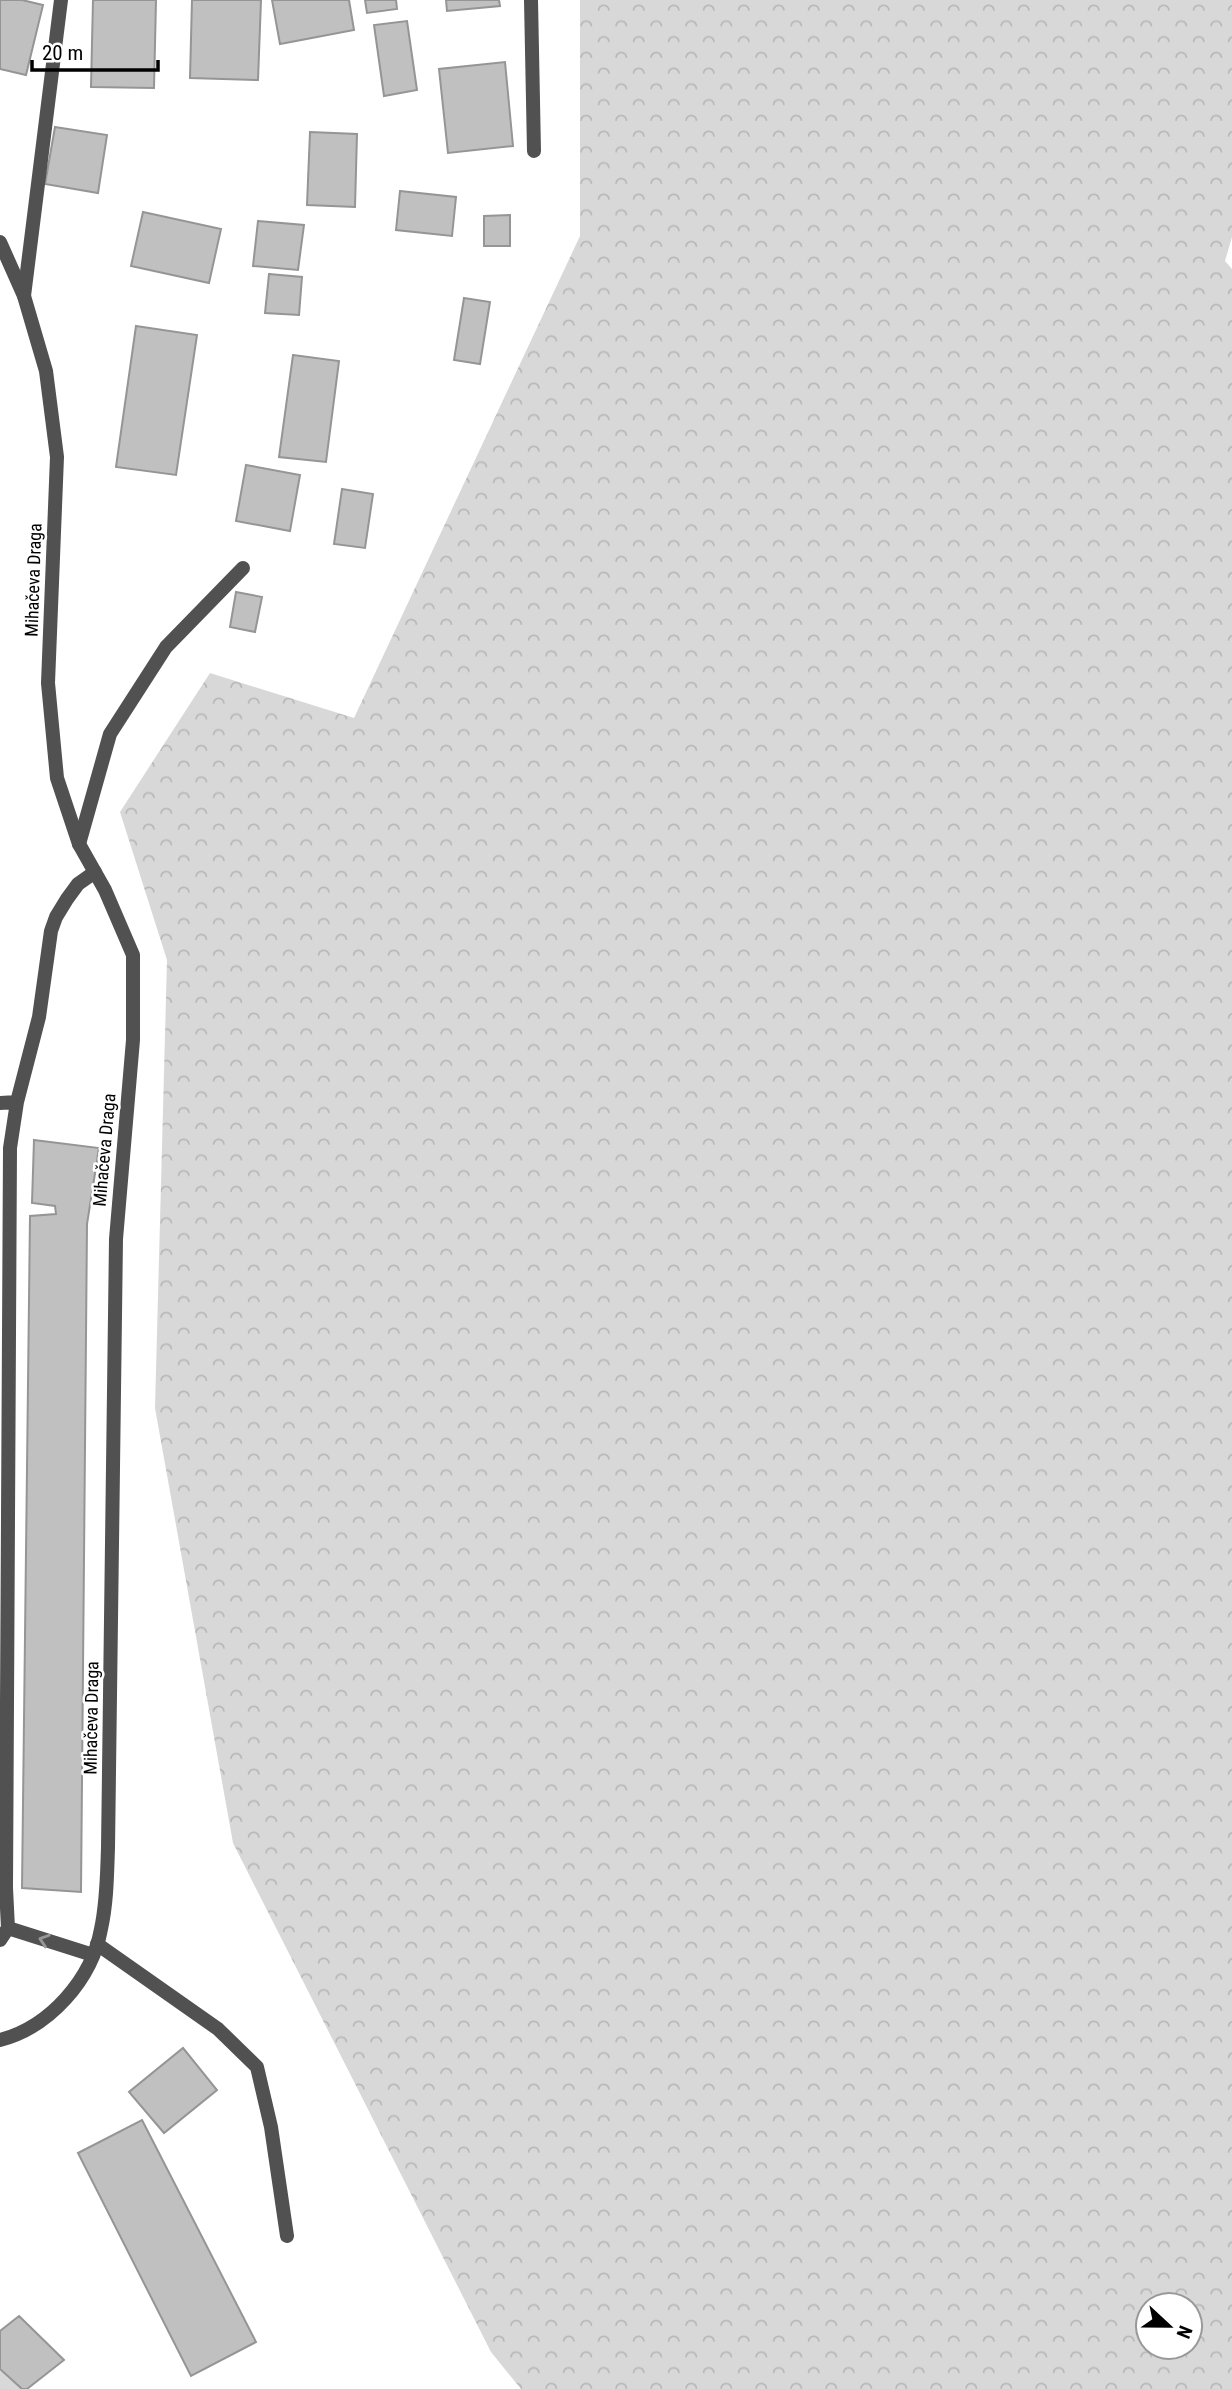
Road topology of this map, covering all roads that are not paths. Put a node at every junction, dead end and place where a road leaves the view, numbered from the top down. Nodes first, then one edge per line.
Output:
1 (61, 0) edge
2 (531, 0) edge
3 (534, 151) dead end
4 (0, 242) edge
5 (24, 296) junction
6 (243, 568) dead end
7 (79, 844) junction
8 (95, 872) junction
9 (17, 1102) junction
10 (0, 1103) edge
11 (4, 1934) edge
12 (95, 1950) junction
13 (0, 2039) edge
14 (287, 2236) dead end

1 - 5 street
2 - 3 street
4 - 5 street, Mihačeva Draga
5 - 7 street, Mihačeva Draga
6 - 7 street
7 - 8 street, Mihačeva Draga
8 - 9 street
8 - 12 street, Mihačeva Draga
9 - 10 street
9 - 11 street
12 -> 11 street
12 - 13 street, Mihačeva Draga
12 - 14 street

